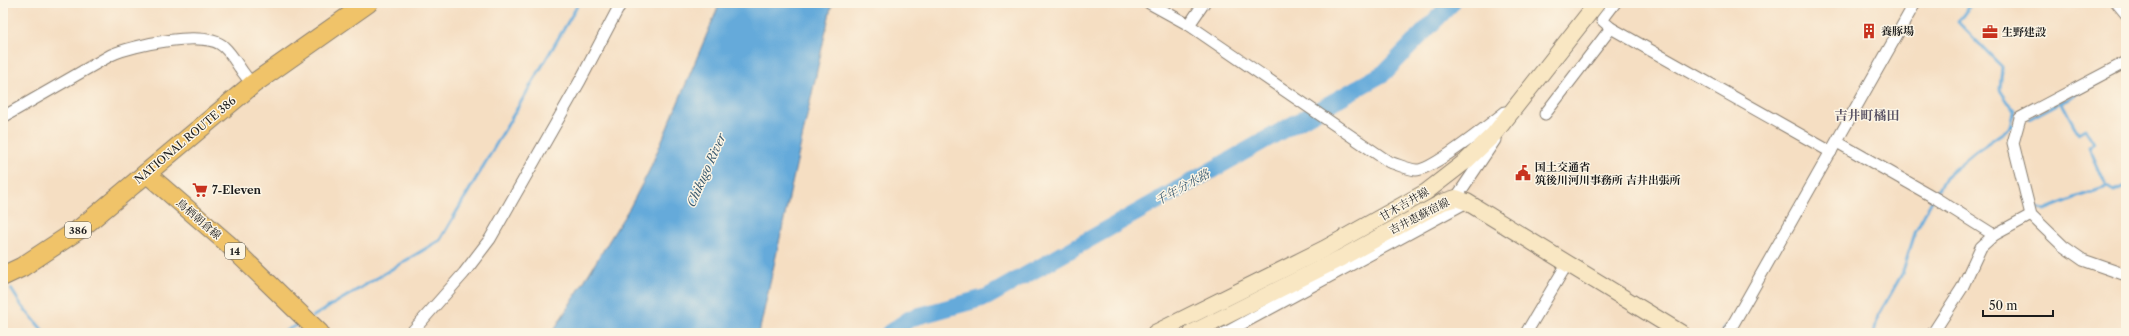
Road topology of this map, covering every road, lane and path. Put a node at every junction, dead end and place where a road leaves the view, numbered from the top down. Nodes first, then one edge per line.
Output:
1 (368, 3) edge
2 (621, 3) edge
3 (1149, 3) edge
4 (1204, 3) edge
5 (1597, 3) edge
6 (1615, 3) edge
7 (1915, 3) edge
8 (2117, 3) edge
9 (2126, 14) edge
10 (1189, 25) junction
11 (1611, 28) junction
12 (2126, 62) edge
13 (253, 84) junction
14 (1523, 98) junction
15 (1545, 114) dead end
16 (3, 117) edge
17 (1834, 147) junction
18 (146, 173) junction
19 (1462, 200) junction
20 (2031, 215) junction
21 (1994, 235) junction
22 (1567, 264) junction
23 (2126, 275) edge
24 (3, 276) edge
25 (320, 333) edge
26 (411, 333) edge
27 (1155, 333) edge
28 (1192, 333) edge
29 (1225, 333) edge
30 (1526, 333) edge
31 (1681, 333) edge
32 (1728, 333) edge
33 (1933, 333) edge

1 - 13 highway, NATIONAL ROUTE 386 / 386
2 - 26 street
3 - 10 street
4 - 10 street
5 - 14 main road, 甘木吉井線
6 - 11 street
7 - 17 street
8 - 9 street
10 - 14 street
11 - 15 street
11 - 17 street
12 - 20 street
13 - 16 street
13 - 18 highway, NATIONAL ROUTE 386 / 386
14 - 19 street
14 - 27 main road, 甘木吉井線
17 - 21 street
17 - 32 street
18 - 24 highway, NATIONAL ROUTE 386 / 386
18 - 25 main road, 鳥栖朝倉線 / 14
19 - 22 main road
19 - 28 main road, 吉井恵蘇宿線
19 - 29 street
20 - 21 street
20 - 23 street
21 - 33 street
22 - 30 street
22 - 31 main road

